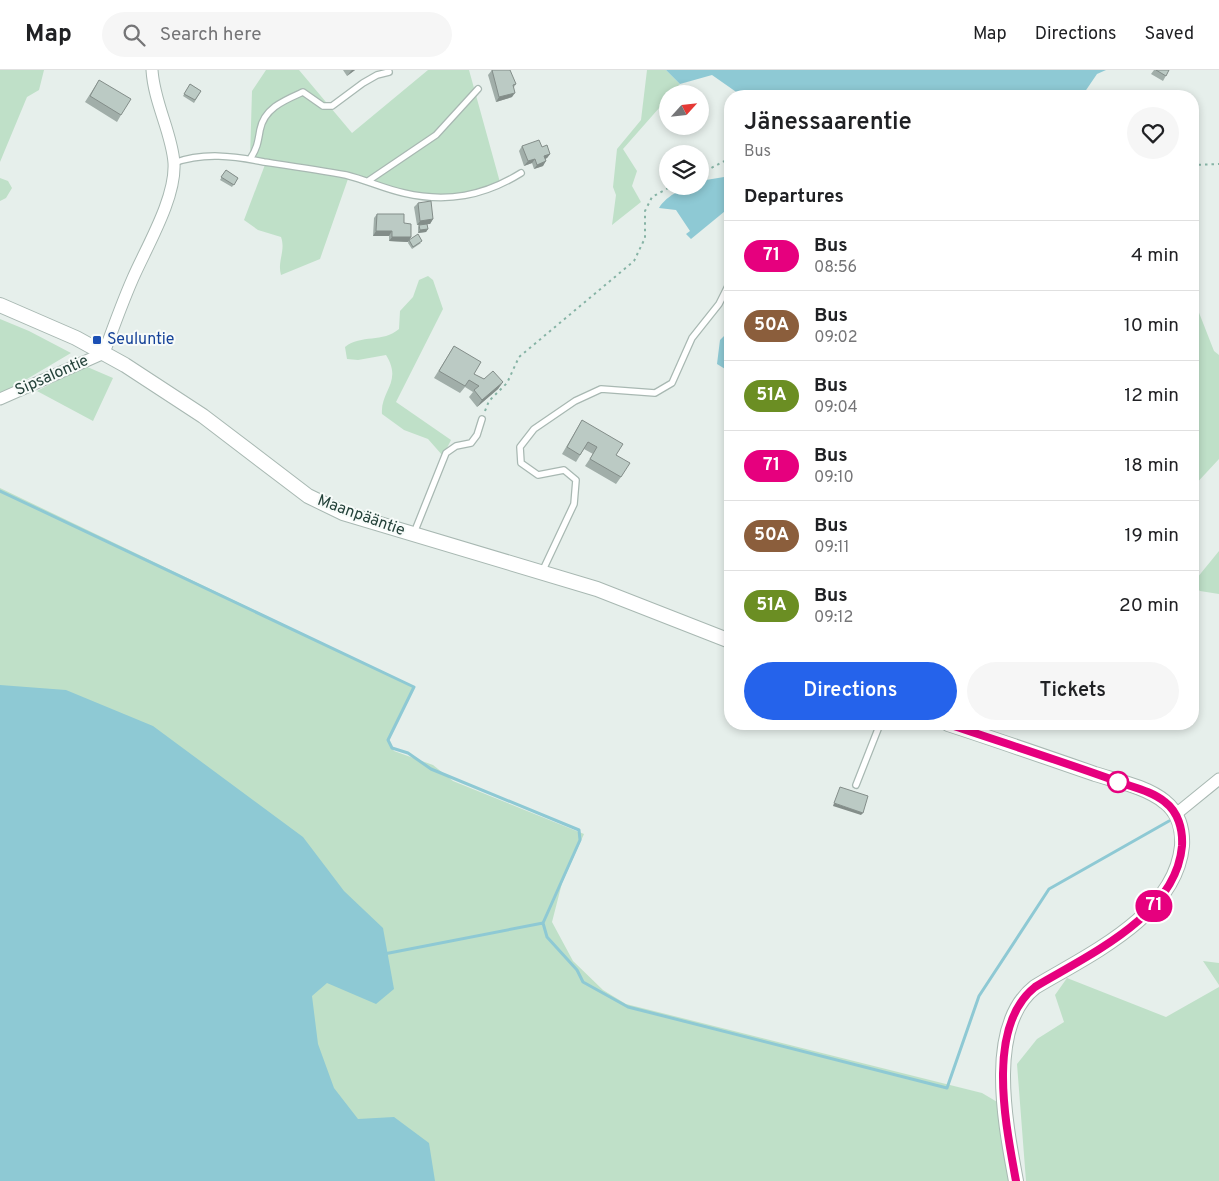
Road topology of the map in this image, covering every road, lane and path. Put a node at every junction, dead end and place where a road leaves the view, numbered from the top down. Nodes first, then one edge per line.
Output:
1 (152, 70) edge
2 (390, 72) dead end
3 (478, 89) dead end
4 (250, 159) junction
5 (724, 161) edge
6 (174, 164) junction
7 (1219, 164) edge
8 (1199, 165) edge
9 (709, 169) edge
10 (521, 173) dead end
11 (368, 181) junction
12 (659, 193) edge
13 (724, 294) edge
14 (0, 305) edge
15 (104, 353) junction
16 (0, 399) edge
17 (482, 419) joint
18 (414, 536) junction
19 (542, 573) junction
20 (724, 639) edge
21 (878, 730) edge
22 (966, 730) edge
23 (1219, 779) edge
24 (856, 785) dead end
25 (1176, 814) junction
26 (1016, 1181) edge

1 - 6 street
2 - 4 lane
3 - 11 lane
4 - 6 lane
4 - 11 lane
5 - 9 path
6 - 15 street
7 - 8 path
10 - 11 lane
12 - 17 path
13 - 19 lane
14 - 15 street, Maanpääntie
15 - 16 street, Sipsalontie
15 - 18 street, Maanpääntie
17 - 18 lane
18 - 19 street, Maanpääntie
19 - 20 street, Maanpääntie
21 - 24 lane
22 - 25 street
23 - 25 street
25 - 26 street

